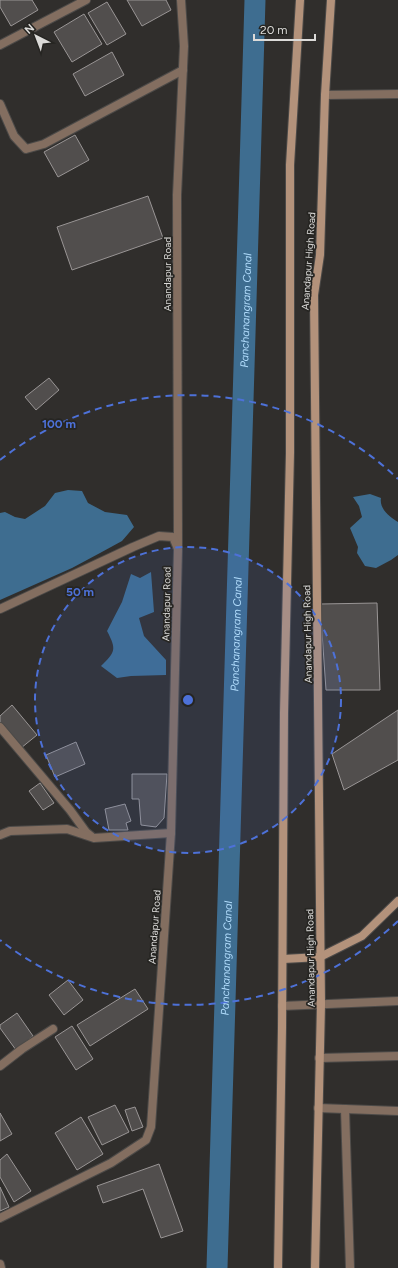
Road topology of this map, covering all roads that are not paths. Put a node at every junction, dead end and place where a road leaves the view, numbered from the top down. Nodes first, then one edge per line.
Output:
1 (86, 0) edge
2 (181, 0) edge
3 (300, 0) edge
4 (331, 0) edge
5 (0, 45) edge
6 (183, 70) junction
7 (398, 94) edge
8 (325, 95) junction
9 (0, 104) edge
10 (178, 549) junction
11 (0, 609) edge
12 (0, 727) edge
13 (171, 833) junction
14 (0, 835) edge
15 (94, 838) junction
16 (398, 901) edge
17 (320, 957) junction
18 (283, 959) junction
19 (398, 1001) edge
20 (321, 1004) junction
21 (282, 1006) junction
22 (53, 1029) dead end
23 (398, 1056) edge
24 (319, 1058) junction
25 (0, 1066) edge
26 (318, 1108) junction
27 (345, 1109) junction
28 (398, 1111) edge
29 (0, 1218) edge
30 (0, 1264) edge
31 (1, 1268) edge
32 (278, 1268) edge
33 (315, 1268) edge
34 (350, 1268) edge

1 - 5 street
2 - 6 street, Anandapur Road
3 - 18 main road, Anandapur High Road
4 - 8 main road, Anandapur High Road
6 - 9 street
6 - 10 street, Anandapur Road
7 - 8 street
8 - 17 main road, Anandapur High Road
10 - 11 street
10 - 13 street, Anandapur Road
12 - 15 street
13 - 15 street
13 - 29 street, Anandapur Road
14 - 15 street
16 - 17 main road
17 - 18 main road
17 - 20 main road, Anandapur High Road
18 - 21 main road, Anandapur High Road
19 - 20 street
20 - 21 street
20 - 24 main road, Anandapur High Road
21 - 32 main road, Anandapur High Road
22 - 25 street
23 - 24 street
24 - 26 main road, Anandapur High Road
26 - 27 street
26 - 33 main road, Anandapur High Road
27 - 28 street
27 - 34 street
30 - 31 street

